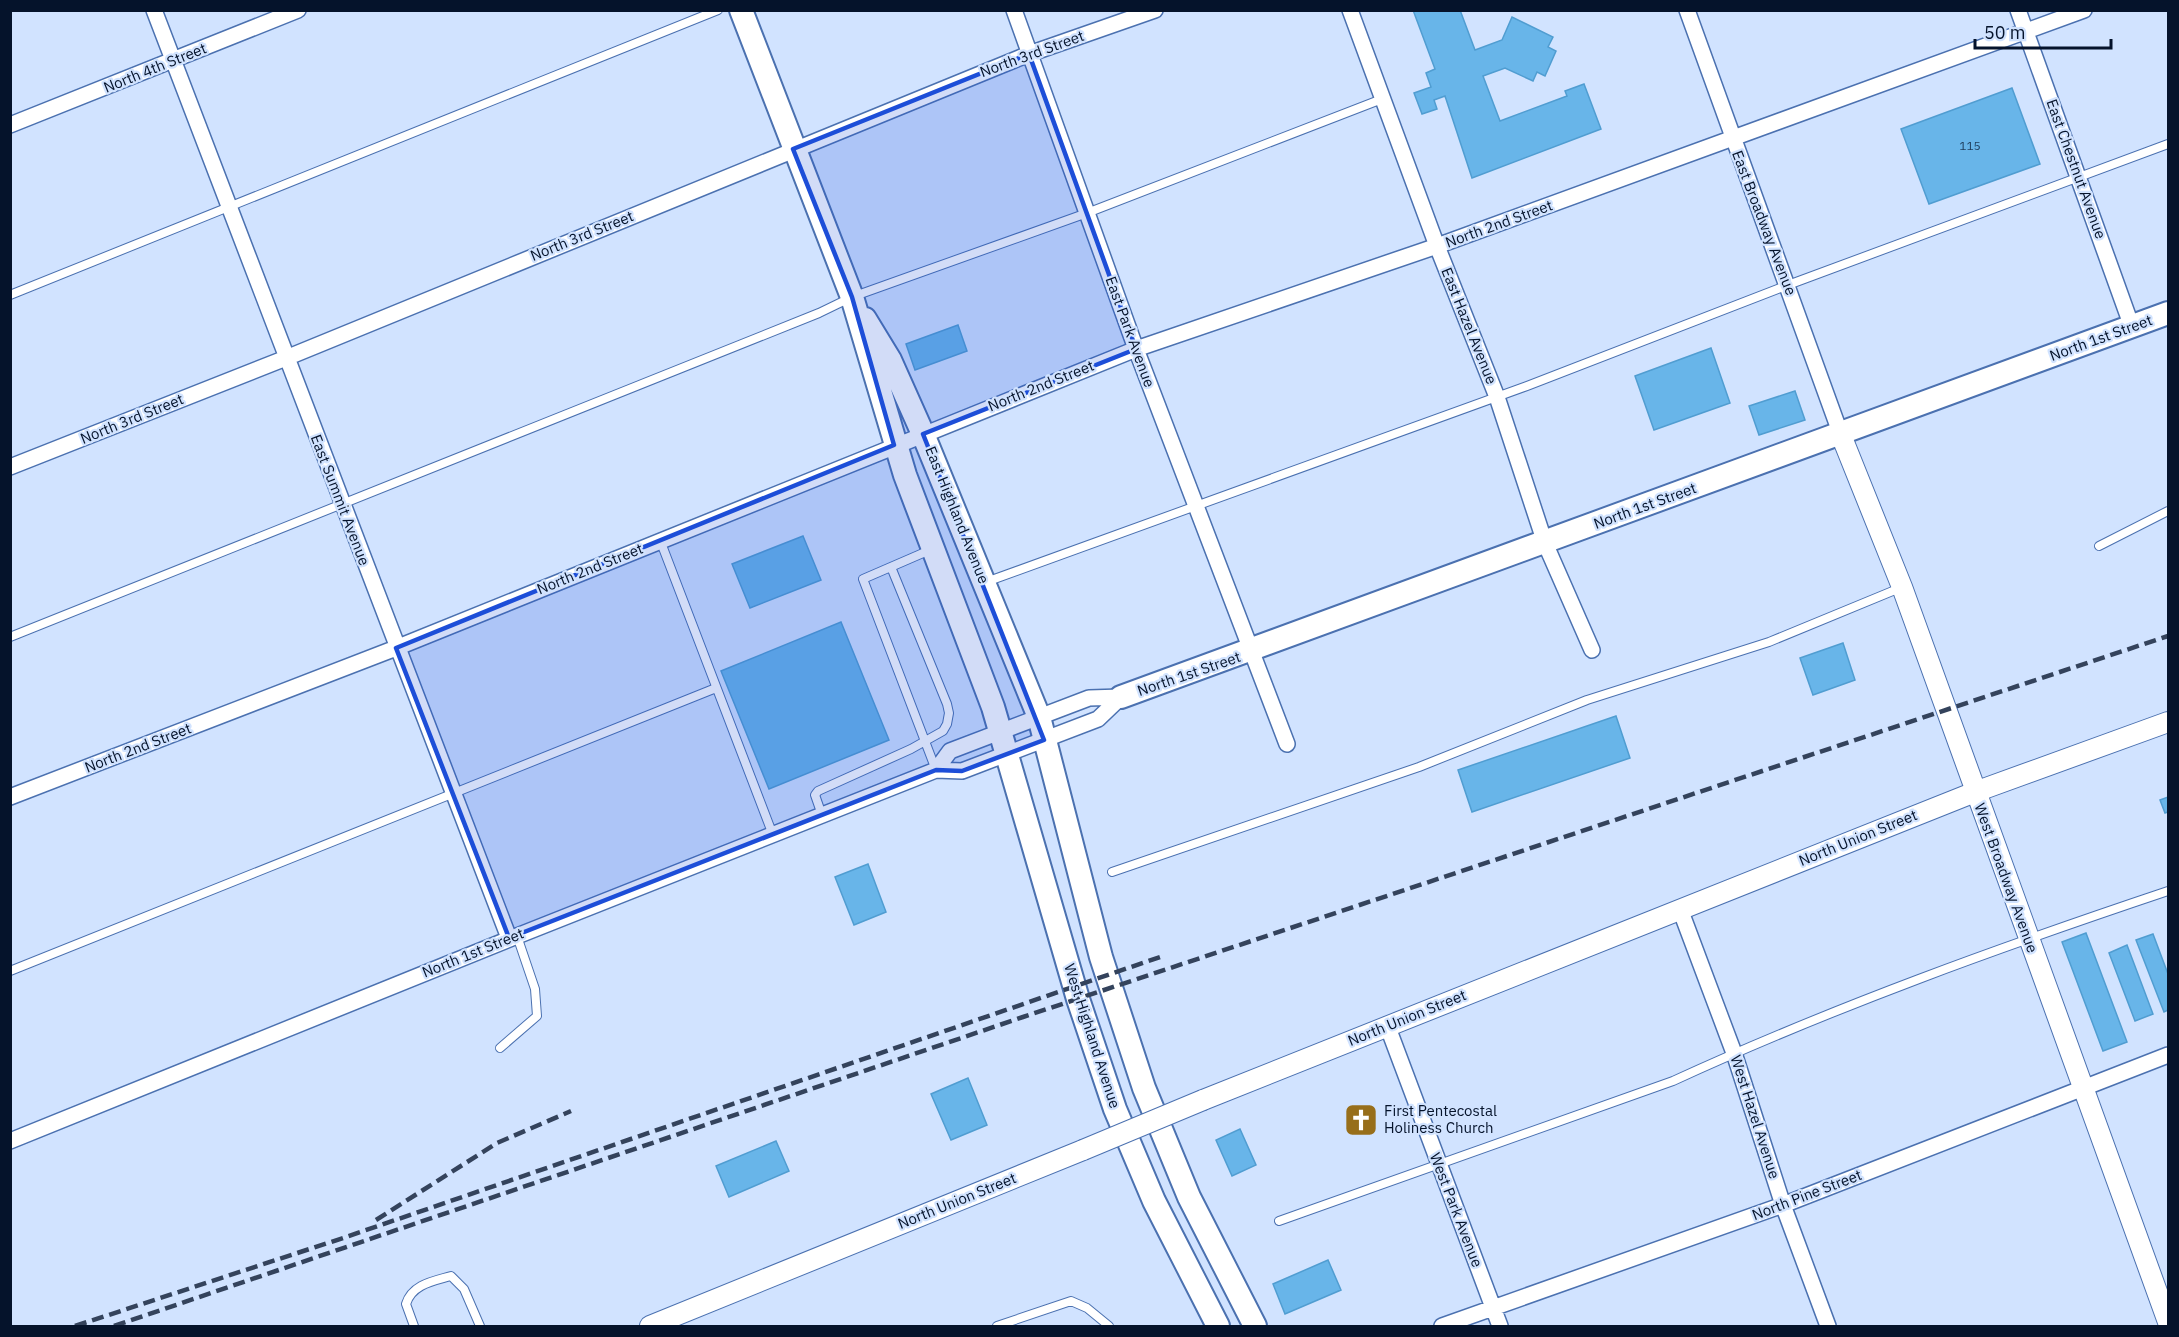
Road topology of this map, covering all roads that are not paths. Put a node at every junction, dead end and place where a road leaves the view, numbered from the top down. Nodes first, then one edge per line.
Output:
1 (154, 10) edge
2 (298, 10) edge
3 (718, 10) edge
4 (741, 10) edge
5 (1014, 10) edge
6 (1155, 10) edge
7 (1350, 10) edge
8 (1687, 10) edge
9 (2018, 10) edge
10 (2084, 10) edge
11 (2026, 32) junction
12 (1029, 54) junction
13 (174, 61) junction
14 (1382, 99) junction
15 (10, 125) edge
16 (1733, 140) junction
17 (2169, 144) edge
18 (793, 149) junction
19 (2079, 176) junction
20 (230, 208) junction
21 (1087, 213) junction
22 (1437, 246) junction
23 (1788, 285) junction
24 (10, 295) edge
25 (852, 297) junction
26 (2169, 314) edge
27 (2132, 327) junction
28 (1136, 349) junction
29 (286, 358) junction
30 (1497, 397) junction
31 (923, 434) junction
32 (1840, 435) junction
33 (894, 445) junction
34 (10, 467) edge
35 (342, 505) junction
36 (1195, 506) junction
37 (2169, 512) edge
38 (660, 540) junction
39 (1545, 543) junction
40 (2099, 546) dead end
41 (931, 549) junction
42 (891, 567) junction
43 (984, 582) junction
44 (1902, 587) junction
45 (10, 637) edge
46 (396, 648) junction
47 (1592, 650) dead end
48 (1250, 652) junction
49 (716, 688) junction
50 (1121, 698) junction
51 (1039, 717) junction
52 (2169, 722) edge
53 (1001, 732) junction
54 (1044, 740) junction
55 (924, 741) junction
56 (1287, 744) dead end
57 (1008, 753) junction
58 (936, 770) junction
59 (1975, 792) junction
60 (453, 794) junction
61 (10, 797) edge
62 (822, 815) junction
63 (773, 835) junction
64 (1112, 872) dead end
65 (2169, 891) edge
66 (1680, 909) junction
67 (513, 937) junction
68 (2028, 938) junction
69 (10, 971) edge
70 (1387, 1025) junction
71 (500, 1048) dead end
72 (1734, 1053) junction
73 (2169, 1055) edge
74 (2082, 1087) junction
75 (10, 1140) edge
76 (1439, 1164) junction
77 (1783, 1205) junction
78 (1280, 1221) dead end
79 (1493, 1308) junction
80 (2169, 1322) edge
81 (414, 1326) edge
82 (480, 1326) edge
83 (654, 1326) edge
84 (997, 1326) edge
85 (1109, 1326) edge
86 (1218, 1326) edge
87 (1255, 1326) edge
88 (1442, 1326) edge
89 (1500, 1326) edge
90 (1828, 1326) edge

1 - 13 street, East Summit Avenue
2 - 13 street, North 4th Street
3 - 20 lane
4 - 18 main road, East Highland Avenue
5 - 12 street, East Park Avenue
6 - 12 street, North 3rd Street
7 - 14 street, East Hazel Avenue
8 - 16 street, East Broadway Avenue
9 - 11 street, East Chestnut Avenue
10 - 11 street, North 2nd Street
11 - 16 street, North 2nd Street
11 - 19 street, East Chestnut Avenue
12 - 18 street, North 3rd Street
12 - 21 street, East Park Avenue
13 - 15 street, North 4th Street
13 - 20 street, East Summit Avenue
14 - 21 lane
14 - 22 street, East Hazel Avenue
16 - 22 street, North 2nd Street
16 - 23 street, East Broadway Avenue
17 - 19 lane
18 - 25 main road, East Highland Avenue
18 - 29 street, North 3rd Street
19 - 23 lane
19 - 27 street, East Chestnut Avenue
20 - 24 lane
20 - 29 street, East Summit Avenue
21 - 25 lane
21 - 28 street, East Park Avenue
22 - 28 street, North 2nd Street
22 - 30 street, East Hazel Avenue
23 - 30 lane
23 - 32 street, East Broadway Avenue
25 - 31 main road, East Highland Avenue
25 - 33 main road, East Highland Avenue
25 - 35 lane
26 - 27 main road, North 1st Street
27 - 32 main road, North 1st Street
28 - 31 street, North 2nd Street
28 - 36 street, East Park Avenue
29 - 34 street, North 3rd Street
29 - 35 street, East Summit Avenue
30 - 36 lane
30 - 39 street, East Hazel Avenue
31 - 33 street, North 2nd Street
31 - 43 main road, East Highland Avenue
32 - 39 main road, North 1st Street
32 - 44 street, West Broadway Avenue
33 - 38 street, North 2nd Street
33 - 41 main road, East Highland Avenue
35 - 45 lane
35 - 46 street, East Summit Avenue
36 - 43 lane
36 - 48 street, East Park Avenue
37 - 40 lane
38 - 46 street, North 2nd Street
38 - 49 lane
39 - 47 street
39 - 48 main road, North 1st Street
41 - 42 lane
41 - 53 main road, East Highland Avenue
42 - 55 lane
42 - 55 lane
43 - 51 main road, East Highland Avenue
44 - 59 street, West Broadway Avenue
44 - 64 lane
46 - 60 street, East Summit Avenue
46 - 61 street, North 2nd Street
48 - 50 main road, North 1st Street
48 - 56 street
49 - 60 lane
49 - 63 lane
50 - 51 street, North 1st Street
50 - 54 street, North 1st Street
51 - 53 street, North 1st Street
51 - 54 main road, East Highland Avenue
52 - 59 street, North Union Street
53 - 57 main road, West Highland Avenue
53 - 58 street, North 1st Street
54 - 57 street, North 1st Street
54 - 87 main road
55 - 58 lane
55 - 62 lane
57 - 58 street, North 1st Street
57 - 86 main road, West Highland Avenue
58 - 62 street, North 1st Street
59 - 66 street, North Union Street
59 - 68 street, West Broadway Avenue
60 - 67 street, East Summit Avenue
60 - 69 lane
62 - 63 street, North 1st Street
63 - 67 street, North 1st Street
65 - 68 lane
66 - 70 street, North Union Street
66 - 72 street, West Hazel Avenue
67 - 71 lane
67 - 75 street, North 1st Street
68 - 72 lane
68 - 74 street, West Broadway Avenue
70 - 76 street, West Park Avenue
70 - 83 street, North Union Street, bridge
72 - 76 lane
72 - 77 street, West Hazel Avenue
73 - 74 street, North Pine Street
74 - 77 street, North Pine Street
74 - 80 street, West Broadway Avenue
76 - 78 lane
76 - 79 street, West Park Avenue
77 - 79 street, North Pine Street
77 - 90 street, West Hazel Avenue
79 - 88 street, North Pine Street
79 - 89 street, West Park Avenue
81 - 82 lane
84 - 85 lane

